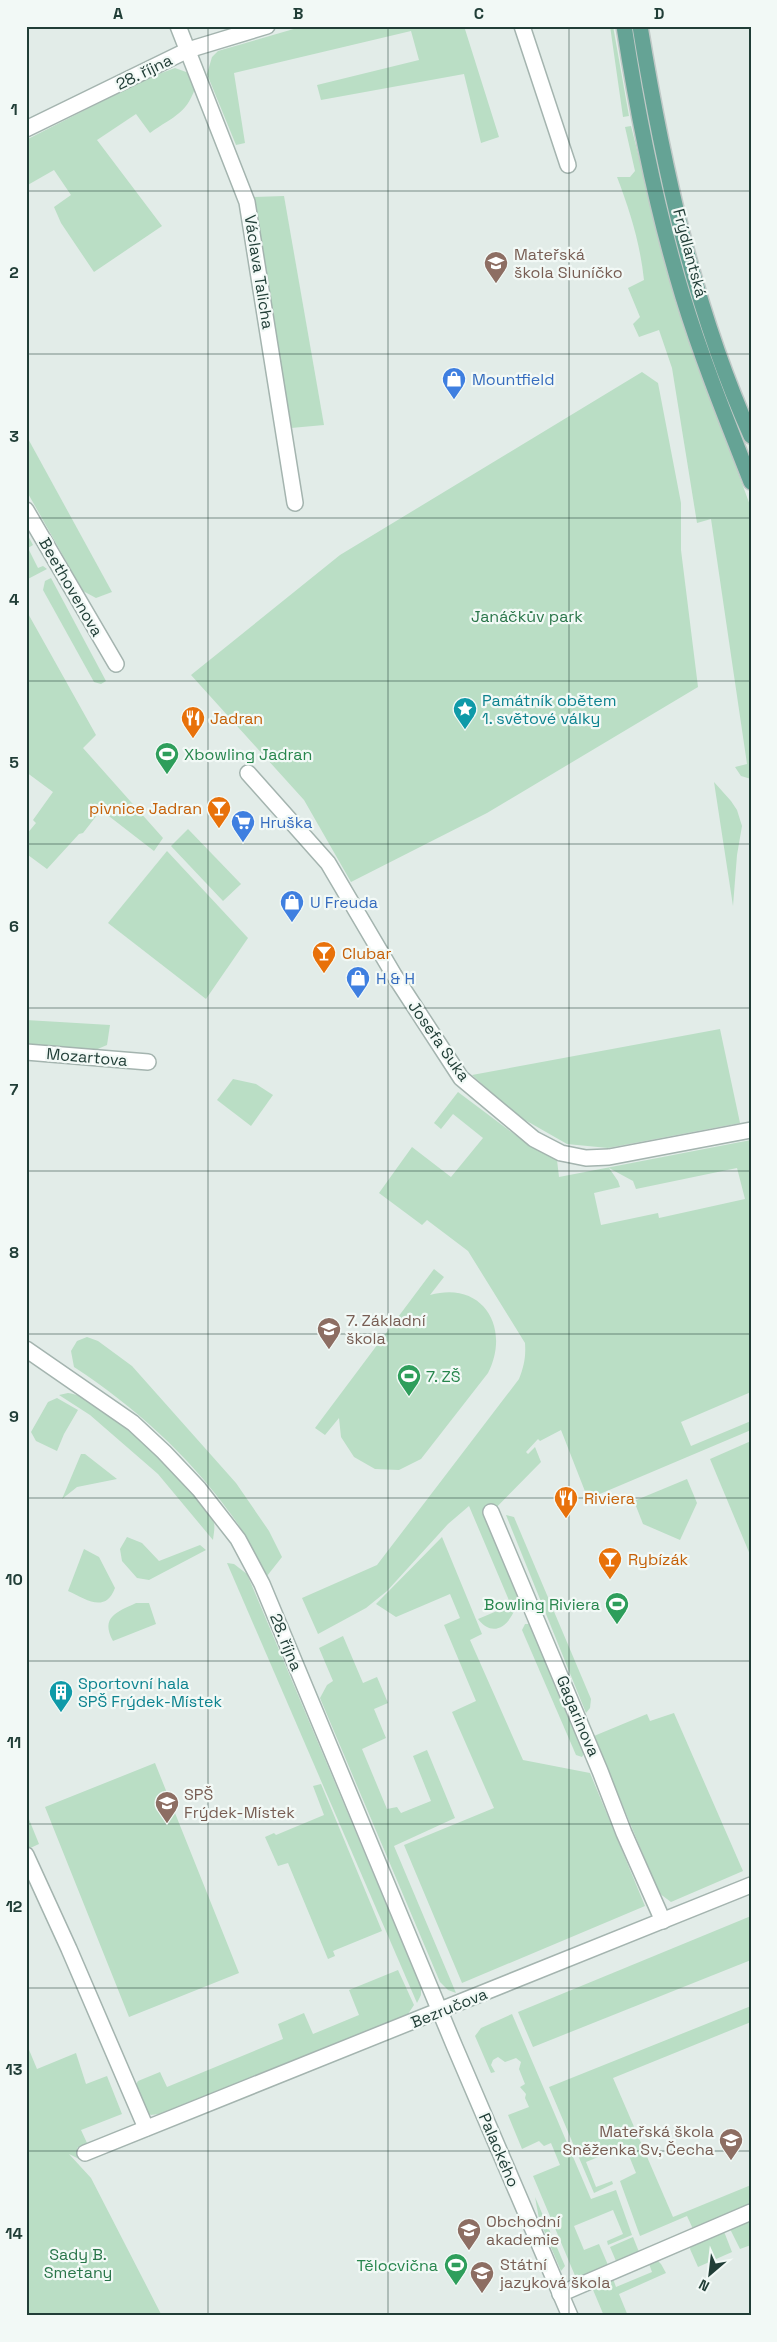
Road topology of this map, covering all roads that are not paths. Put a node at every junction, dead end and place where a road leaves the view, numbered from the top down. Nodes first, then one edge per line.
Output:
1 (178, 26) edge
2 (267, 26) edge
3 (522, 26) edge
4 (624, 26) edge
5 (640, 26) edge
6 (188, 50) junction
7 (26, 129) edge
8 (568, 165) dead end
9 (751, 436) edge
10 (751, 482) edge
11 (295, 503) dead end
12 (26, 510) edge
13 (116, 664) dead end
14 (248, 773) dead end
15 (26, 1052) edge
16 (148, 1062) dead end
17 (751, 1130) edge
18 (26, 1349) edge
19 (491, 1512) dead end
20 (26, 1855) edge
21 (751, 1886) edge
22 (663, 1921) junction
23 (440, 2011) junction
24 (146, 2128) junction
25 (85, 2153) dead end
26 (751, 2212) edge
27 (560, 2294) junction
28 (570, 2316) edge

1 - 6 street, Václava Talicha
2 - 6 street, 28. října
3 - 8 street
4 - 10 main road, Frýdlantská
5 - 9 main road, Frýdlantská
6 - 7 street, 28. října
6 - 11 street, Václava Talicha
12 - 13 street, Beethovenova
14 - 17 street, Josefa Suka
15 - 16 street, Mozartova
18 - 23 street, 28. října
19 - 22 street, Gagarinova
20 - 24 street
21 - 22 street, Bezručova
22 - 23 street, Bezručova
23 - 24 street, Bezručova
23 - 27 street, Palackého
24 - 25 street, Bezručova
26 - 27 street
27 - 28 street, Palackého

